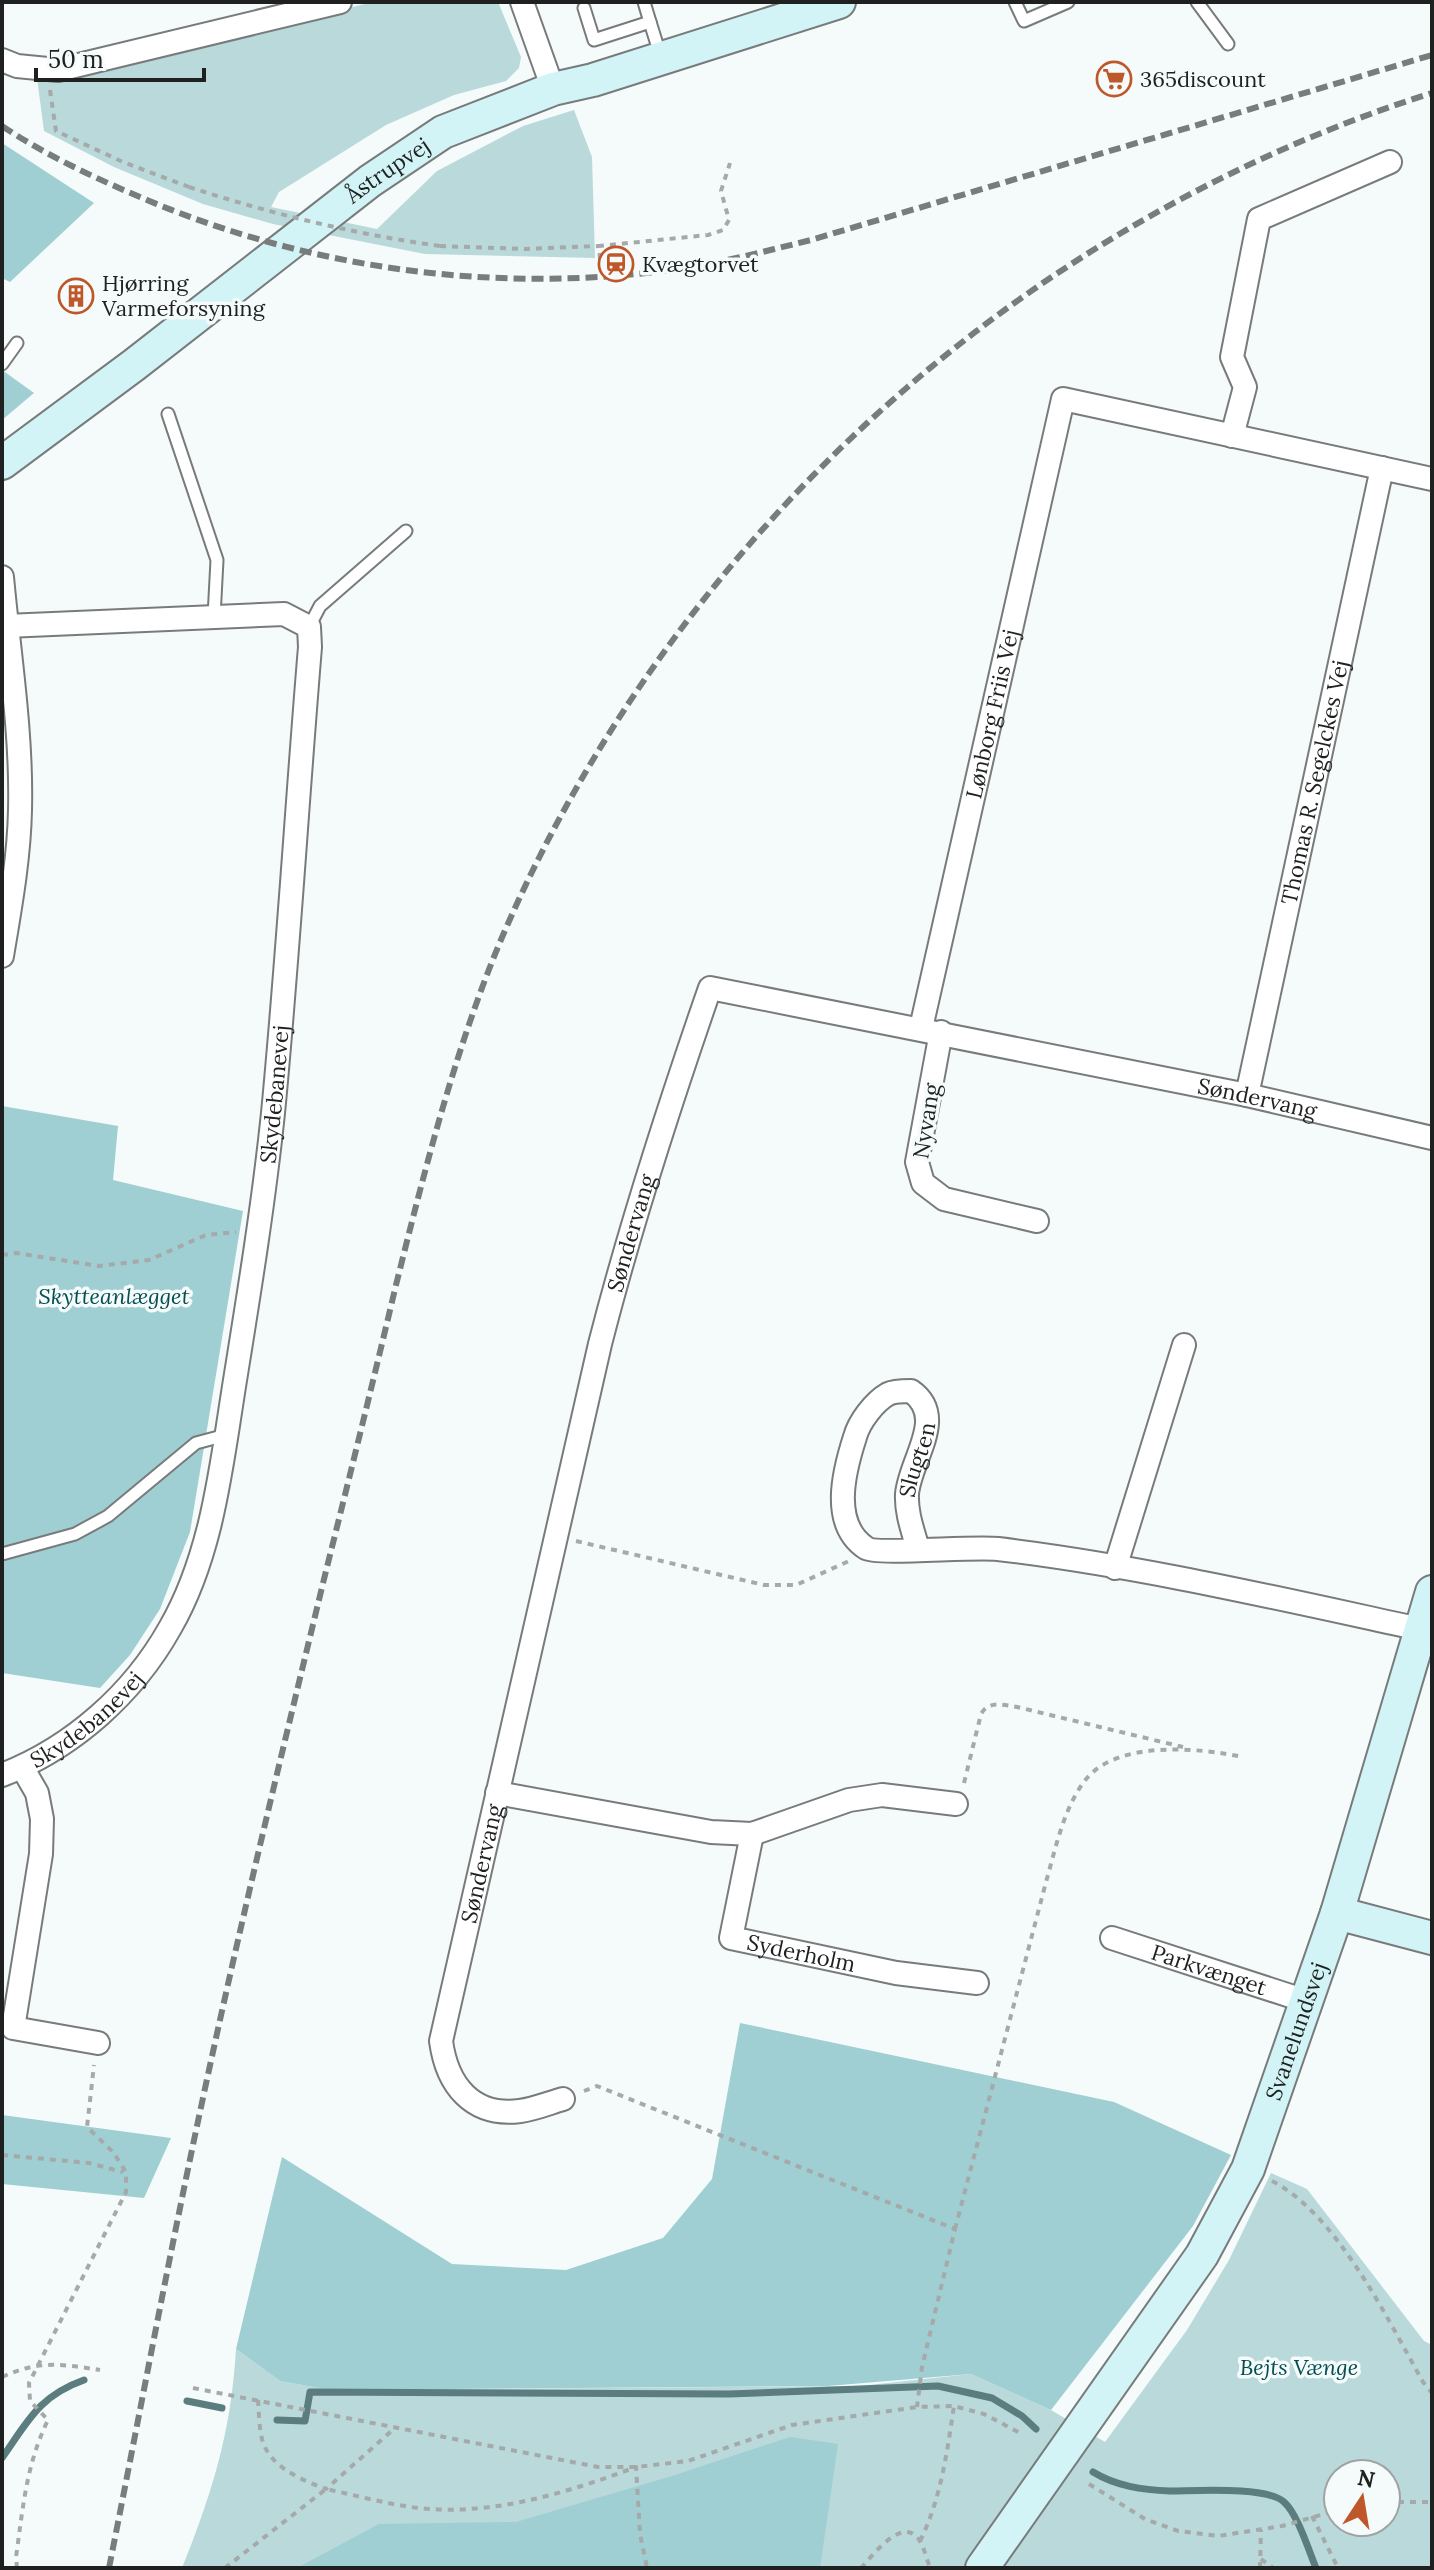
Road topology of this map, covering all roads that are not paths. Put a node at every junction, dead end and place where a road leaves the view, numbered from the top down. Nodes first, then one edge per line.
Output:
1 (340, 2) edge
2 (522, 2) edge
3 (644, 2) edge
4 (839, 2) edge
5 (1015, 2) edge
6 (1068, 2) edge
7 (1197, 2) edge
8 (584, 8) dead end
9 (650, 22) junction
10 (1228, 44) dead end
11 (662, 59) junction
12 (2, 60) edge
13 (553, 89) junction
14 (1390, 162) dead end
15 (17, 343) dead end
16 (2, 364) edge
17 (168, 414) dead end
18 (1232, 436) junction
19 (9, 453) edge
20 (1382, 468) junction
21 (1432, 479) edge
22 (406, 531) dead end
23 (2, 577) edge
24 (214, 617) junction
25 (6, 626) junction
26 (309, 627) junction
27 (9, 734) edge
28 (10, 851) edge
29 (2, 956) edge
30 (931, 1030) junction
31 (1247, 1095) junction
32 (1432, 1138) edge
33 (1037, 1221) dead end
34 (1184, 1345) dead end
35 (226, 1435) junction
36 (918, 1549) junction
37 (2, 1554) edge
38 (1115, 1568) junction
39 (1432, 1592) edge
40 (1420, 1629) junction
41 (12, 1771) edge
42 (497, 1793) junction
43 (956, 1804) road end
44 (752, 1834) junction
45 (1337, 1913) junction
46 (1112, 1938) dead end
47 (1432, 1938) edge
48 (977, 1983) dead end
49 (1306, 2001) junction
50 (98, 2043) road end
51 (563, 2099) road end
52 (982, 2568) edge

1 - 12 street
2 - 13 street
3 - 9 lane
4 - 11 street, Åstrupvej
5 - 6 lane
7 - 10 lane
8 - 9 lane
9 - 11 lane
11 - 13 street, Åstrupvej
13 - 19 street, Åstrupvej
14 - 18 street
15 - 16 lane
17 - 24 lane
18 - 20 street
18 - 30 street, Lønborg Friis Vej
20 - 21 street
20 - 31 street, Thomas R. Segelckes Vej
22 - 26 lane
23 - 25 street
24 - 25 street
24 - 26 street
25 - 27 street
26 - 35 street, Skydebanevej
27 - 28 street
28 - 29 street
30 - 31 street, Søndervang
30 - 33 street, Nyvang
30 - 42 street, Søndervang
31 - 32 street, Søndervang
34 - 38 street
35 - 37 lane
35 - 41 street, Skydebanevej
36 - 36 street, Slugten
36 - 38 street
38 - 40 street
39 - 40 street, Svanelundsvej
40 - 45 street, Svanelundsvej
41 - 50 street
42 - 44 street
42 - 51 street, Søndervang
43 - 44 street
44 - 48 street, Syderholm
45 - 47 street
45 - 49 street, Svanelundsvej
46 - 49 street, Parkvænget
49 - 52 street, Svanelundsvej

